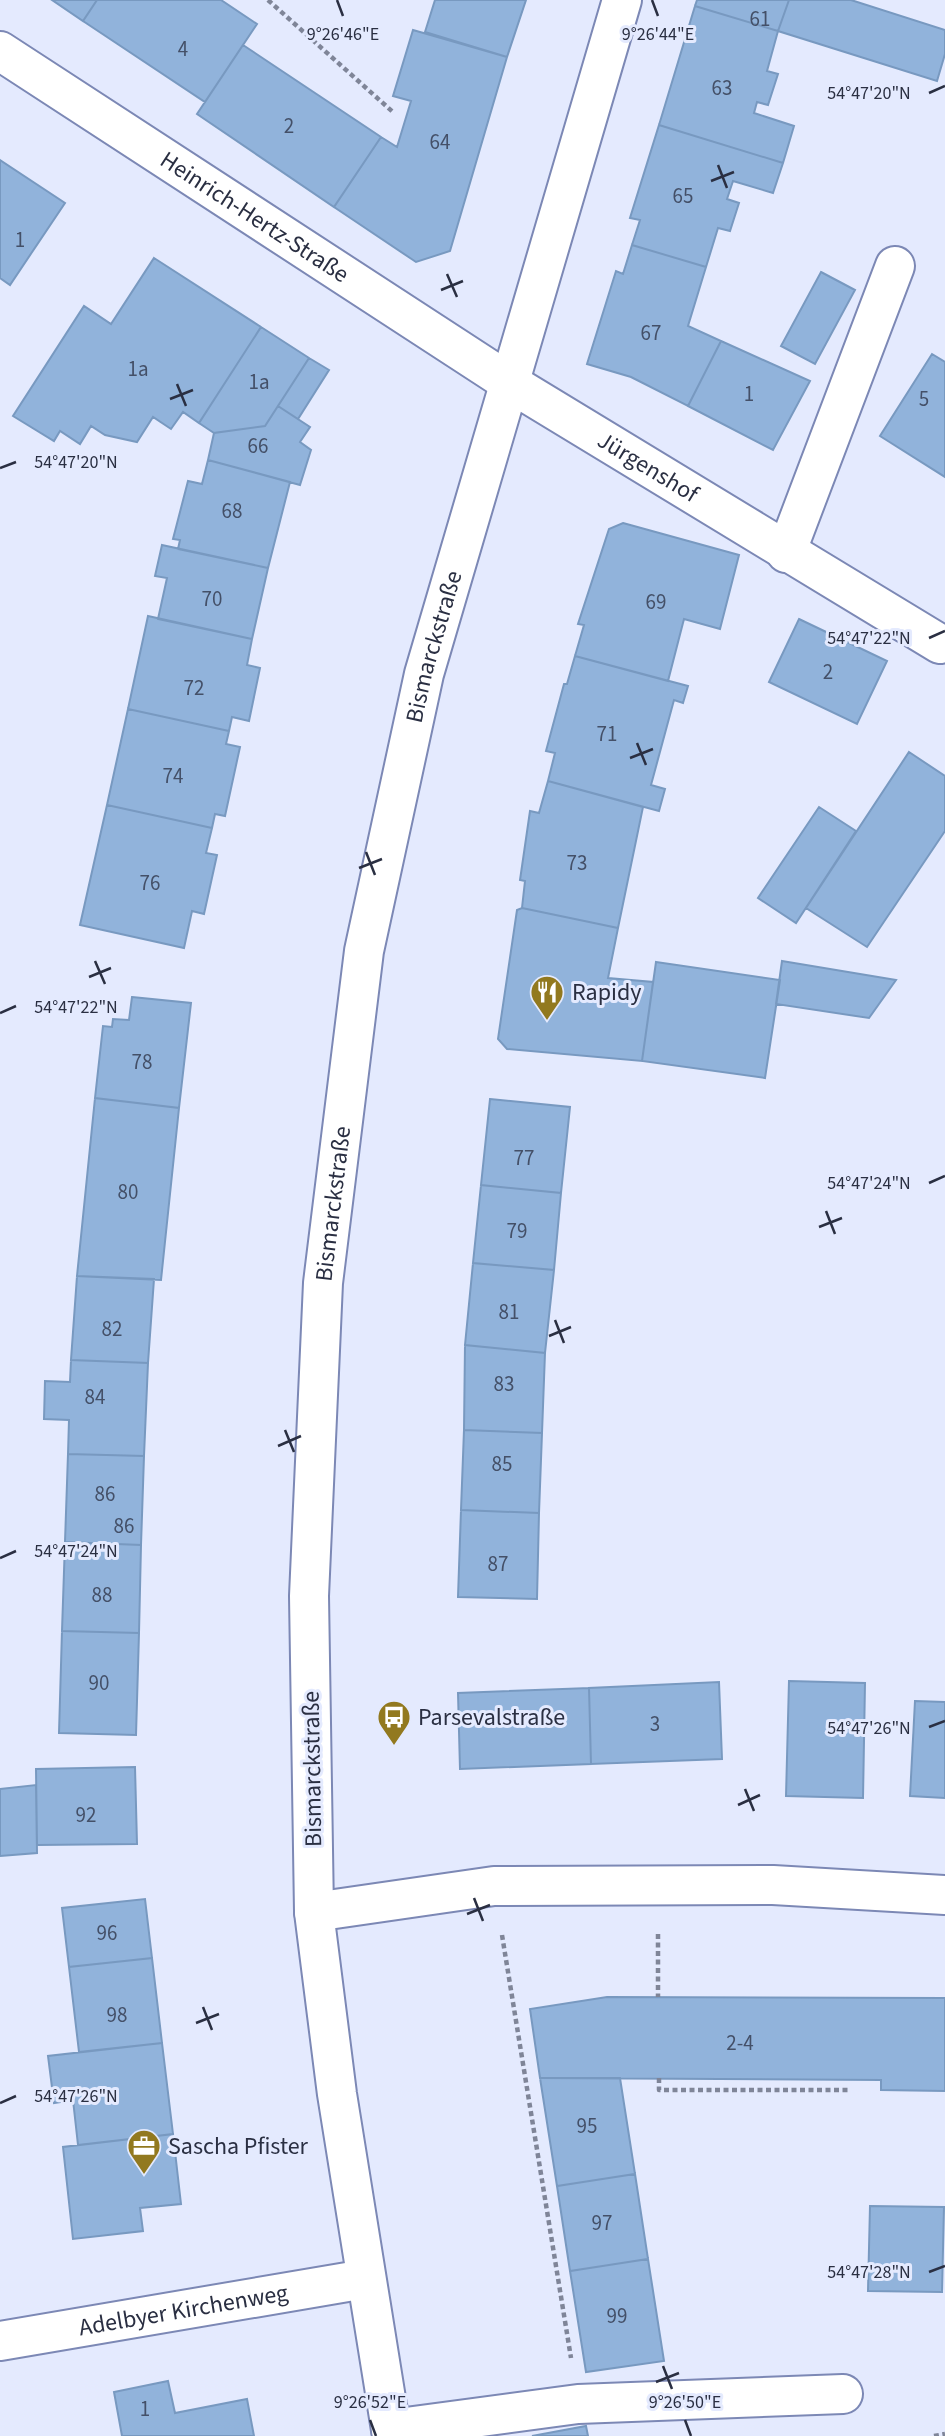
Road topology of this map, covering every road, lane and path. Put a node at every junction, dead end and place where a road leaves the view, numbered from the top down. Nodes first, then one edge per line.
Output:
1 (268, 0) edge
2 (622, 0) edge
3 (0, 51) edge
4 (394, 113) dead end
5 (895, 266) dead end
6 (510, 383) junction
7 (786, 553) junction
8 (940, 643) dead end
9 (658, 1884) junction
10 (494, 1886) junction
11 (945, 1895) edge
12 (314, 1912) junction
13 (659, 1997) dead end
14 (659, 2078) dead end
15 (850, 2090) dead end
16 (365, 2279) junction
17 (0, 2342) edge
18 (843, 2394) dead end
19 (578, 2404) junction
20 (392, 2432) edge
21 (945, 2434) edge
22 (934, 2436) edge

1 - 4 path
2 - 6 street, Bismarckstraße
3 - 6 street, Heinrich-Hertz-Straße
5 - 7 street
6 - 7 street, Jürgenshof
6 - 12 street, Bismarckstraße
7 - 8 street, Jürgenshof
9 - 10 street
9 - 11 street
9 - 13 path
10 - 12 street
10 - 19 path
12 - 16 street, Bismarckstraße
14 - 15 path
16 - 17 street, Adelbyer Kirchenweg
16 - 20 street, Bismarckstraße
18 - 19 street
19 - 20 street
21 - 22 path

